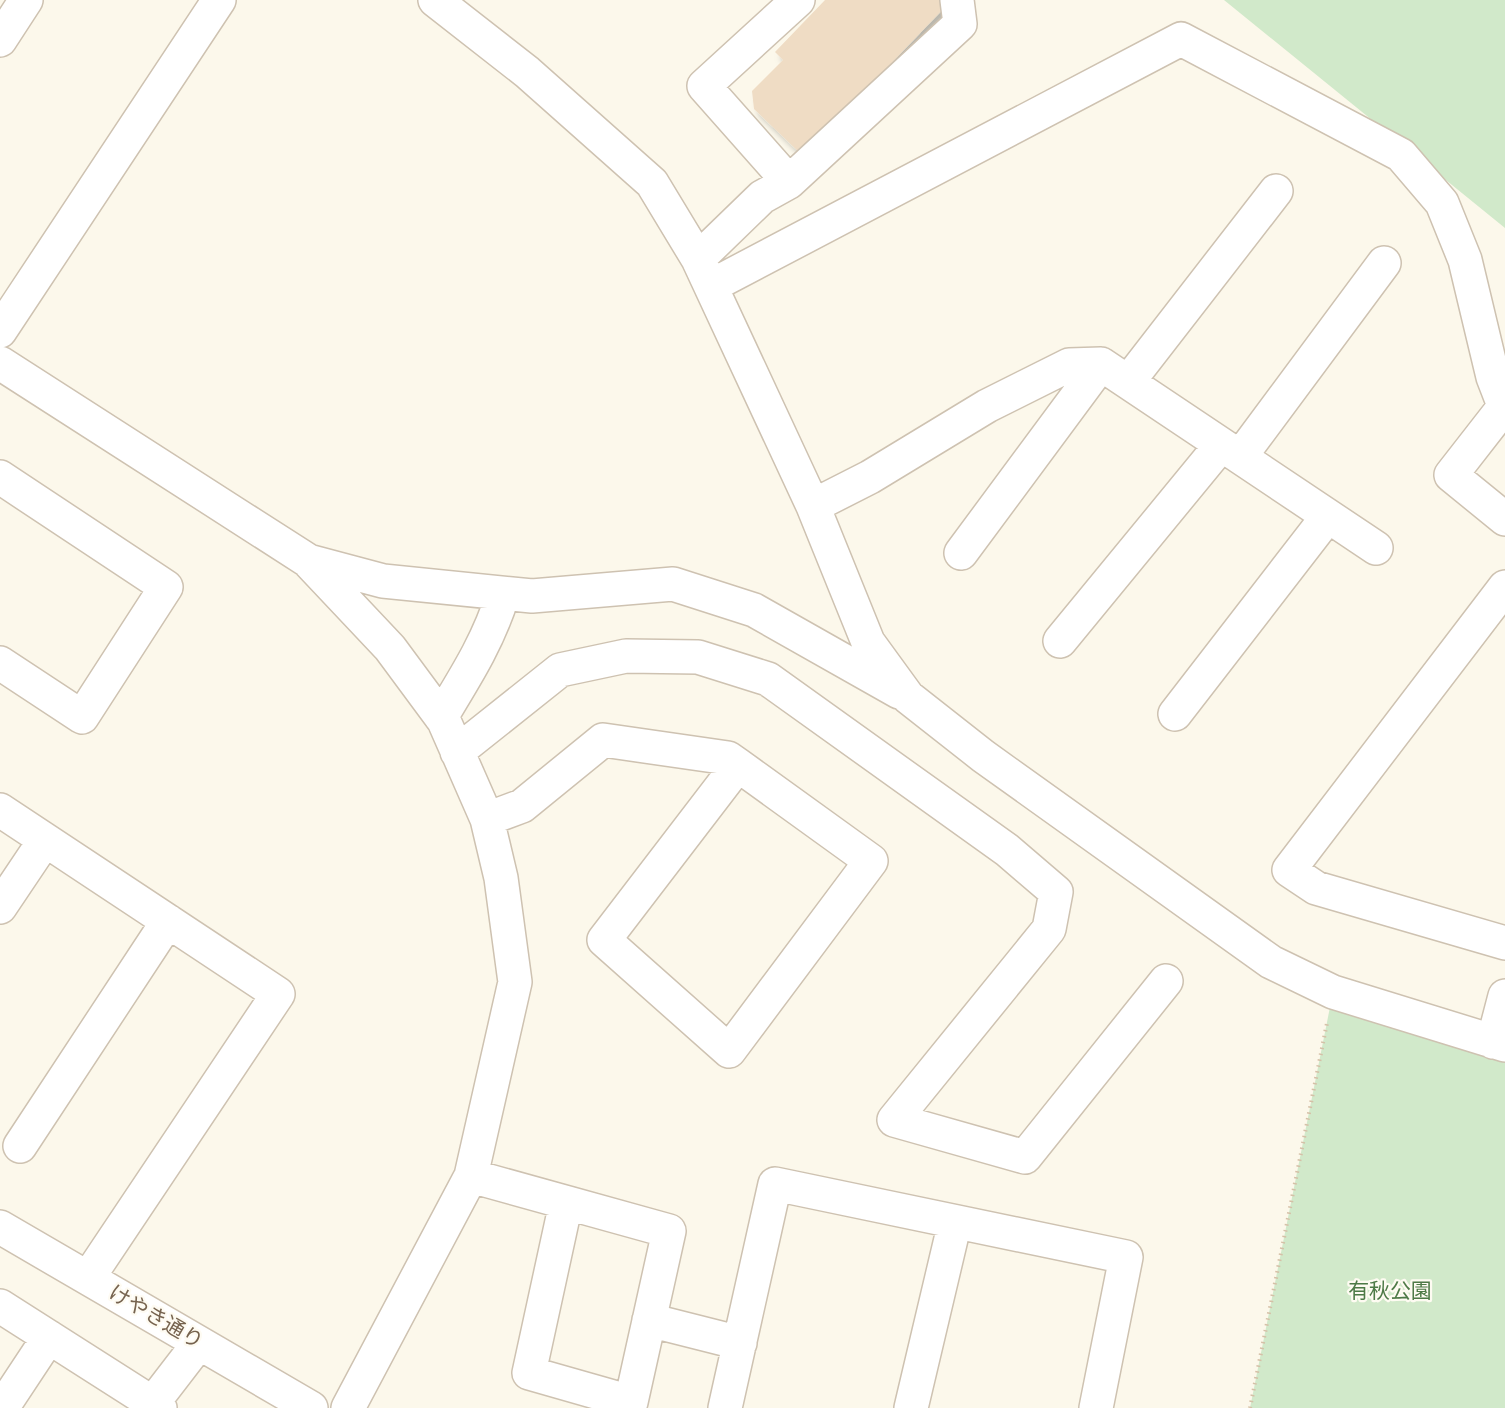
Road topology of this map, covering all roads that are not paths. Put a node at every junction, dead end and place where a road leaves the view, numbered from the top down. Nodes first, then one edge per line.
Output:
1 (26, 0) edge
2 (219, 0) edge
3 (435, 0) edge
4 (798, 0) edge
5 (957, 0) edge
6 (0, 40) edge
7 (789, 182) junction
8 (1276, 190) dead end
9 (1384, 262) dead end
10 (705, 272) junction
11 (0, 331) edge
12 (0, 363) edge
13 (1101, 364) junction
14 (1128, 382) junction
15 (1504, 407) edge
16 (1231, 451) junction
17 (0, 477) edge
18 (813, 506) junction
19 (1328, 516) junction
20 (1505, 519) edge
21 (1376, 548) dead end
22 (962, 553) dead end
23 (307, 560) junction
24 (1505, 587) edge
25 (503, 594) junction
26 (1060, 641) dead end
27 (0, 663) edge
28 (908, 697) junction
29 (1175, 714) dead end
30 (441, 717) junction
31 (457, 752) junction
32 (738, 765) junction
33 (0, 810) edge
34 (487, 819) junction
35 (45, 840) junction
36 (0, 907) edge
37 (168, 921) junction
38 (1505, 944) edge
39 (1166, 981) dead end
40 (1505, 996) edge
41 (1499, 1044) edge
42 (20, 1146) dead end
43 (471, 1176) junction
44 (566, 1203) junction
45 (955, 1222) junction
46 (0, 1227) edge
47 (88, 1278) junction
48 (0, 1306) edge
49 (649, 1320) junction
50 (49, 1337) junction
51 (740, 1342) junction
52 (199, 1343) junction
53 (154, 1406) edge
54 (2, 1408) edge
55 (311, 1408) edge
56 (348, 1408) edge
57 (725, 1408) edge
58 (911, 1408) edge
59 (1096, 1408) edge

1 - 6 street
2 - 11 street
3 - 10 street
4 - 7 street
5 - 7 street
7 - 10 street
8 - 14 street
9 - 16 street
10 - 15 street
10 - 18 street
12 - 23 street
13 - 14 street
13 - 18 street
13 - 22 street
14 - 16 street
15 - 20 street
16 - 19 street
16 - 26 street
17 - 27 street
18 - 28 street
19 - 21 street
19 - 29 street
23 - 25 street
23 - 30 street
24 - 38 street
25 - 28 street
25 - 30 street
28 - 41 street
30 - 31 street
31 - 34 street
31 - 39 street
32 - 32 street
32 - 34 street
33 - 35 street
34 - 43 street
35 - 36 street
35 - 37 street
37 - 42 street
37 - 47 street
40 - 41 street
43 - 44 street
43 - 56 street
44 - 49 street
44 - 49 street
45 - 51 street
45 - 58 street
45 - 59 street
46 - 47 street, けやき通り
47 - 52 street, けやき通り
48 - 50 street
49 - 51 street
50 - 53 street
50 - 54 street
51 - 57 street
52 - 53 street
52 - 55 street, けやき通り

